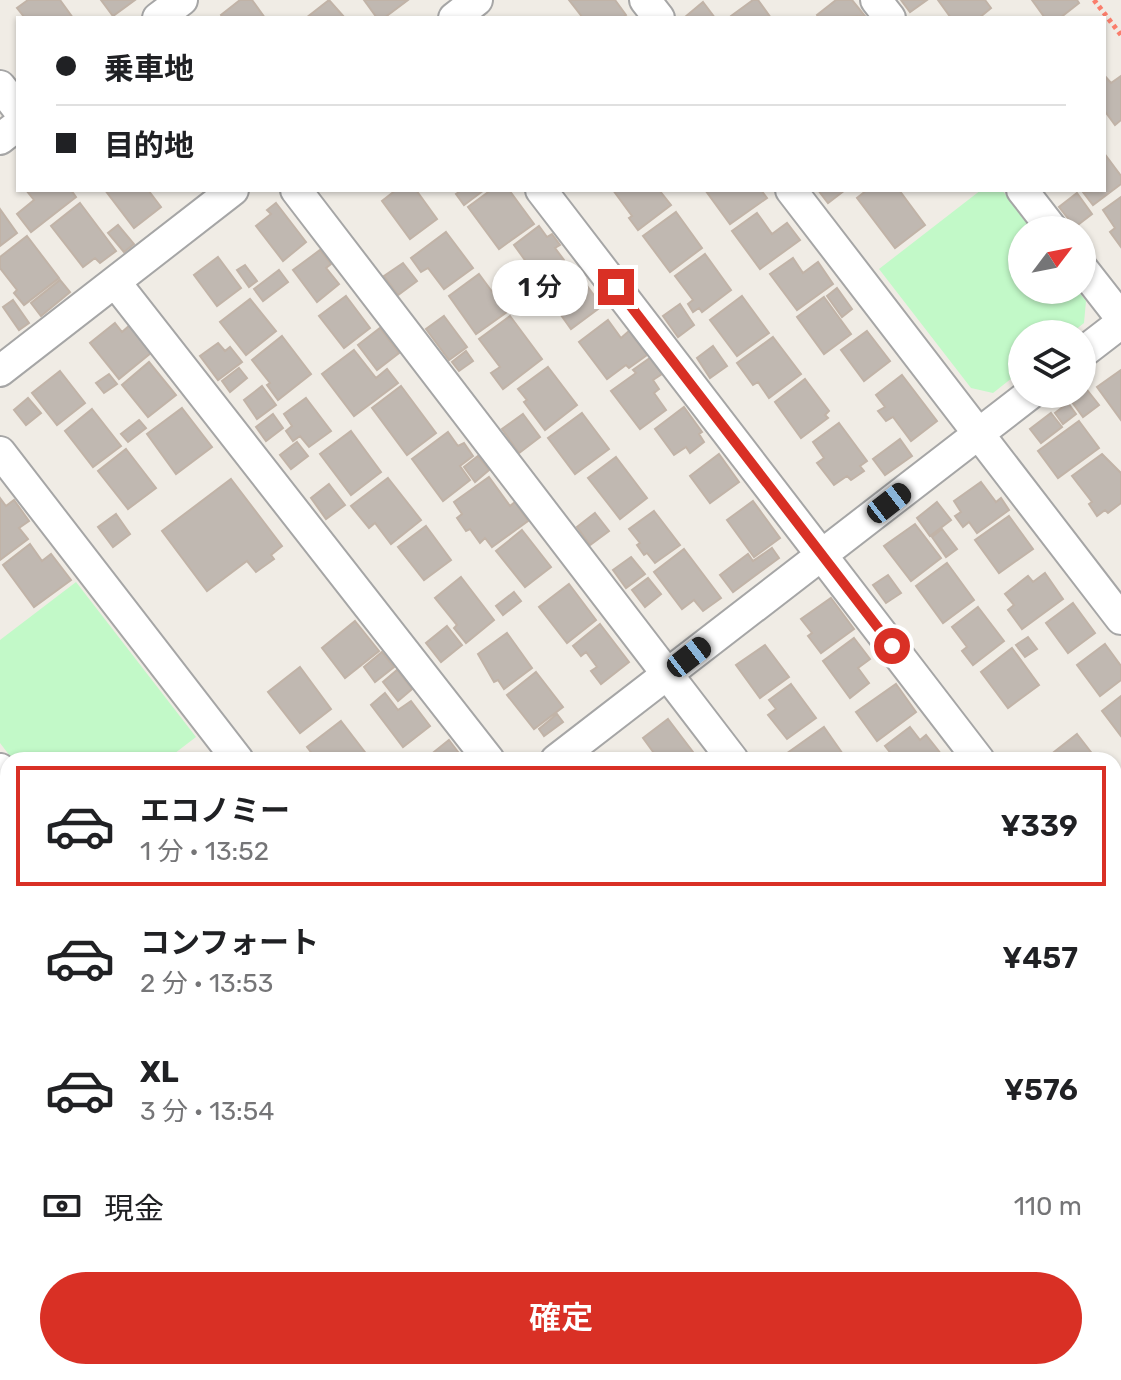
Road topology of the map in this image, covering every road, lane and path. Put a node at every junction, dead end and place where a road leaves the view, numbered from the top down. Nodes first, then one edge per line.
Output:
1 (182, 0) edge
2 (477, 0) edge
3 (645, 0) edge
4 (876, 0) edge
5 (1094, 0) edge
6 (161, 16) edge
7 (457, 16) edge
8 (657, 16) edge
9 (888, 16) edge
10 (1121, 35) edge
11 (0, 86) edge
12 (16, 106) edge
13 (16, 127) edge
14 (0, 139) edge
15 (230, 192) edge
16 (298, 192) edge
17 (543, 192) edge
18 (793, 192) edge
19 (1024, 192) edge
20 (1042, 216) edge
21 (115, 282) junction
22 (1096, 287) edge
23 (1121, 321) edge
24 (1096, 342) edge
25 (0, 371) edge
26 (1012, 408) edge
27 (978, 434) junction
28 (0, 452) edge
29 (822, 555) junction
30 (1121, 619) edge
31 (667, 674) junction
32 (232, 752) edge
33 (483, 752) edge
34 (566, 752) edge
35 (727, 752) edge
36 (973, 752) edge

1 - 6 street
2 - 7 street
3 - 8 street
4 - 9 street
5 - 10 path
11 - 12 street
13 - 14 street
15 - 21 street
16 - 31 street
17 - 29 street
18 - 27 street
19 - 20 street
21 - 25 street
21 - 33 street
22 - 23 street
23 - 24 street
26 - 27 street
27 - 29 street
27 - 30 street
28 - 32 street
29 - 31 street
29 - 36 street
31 - 34 street
31 - 35 street

